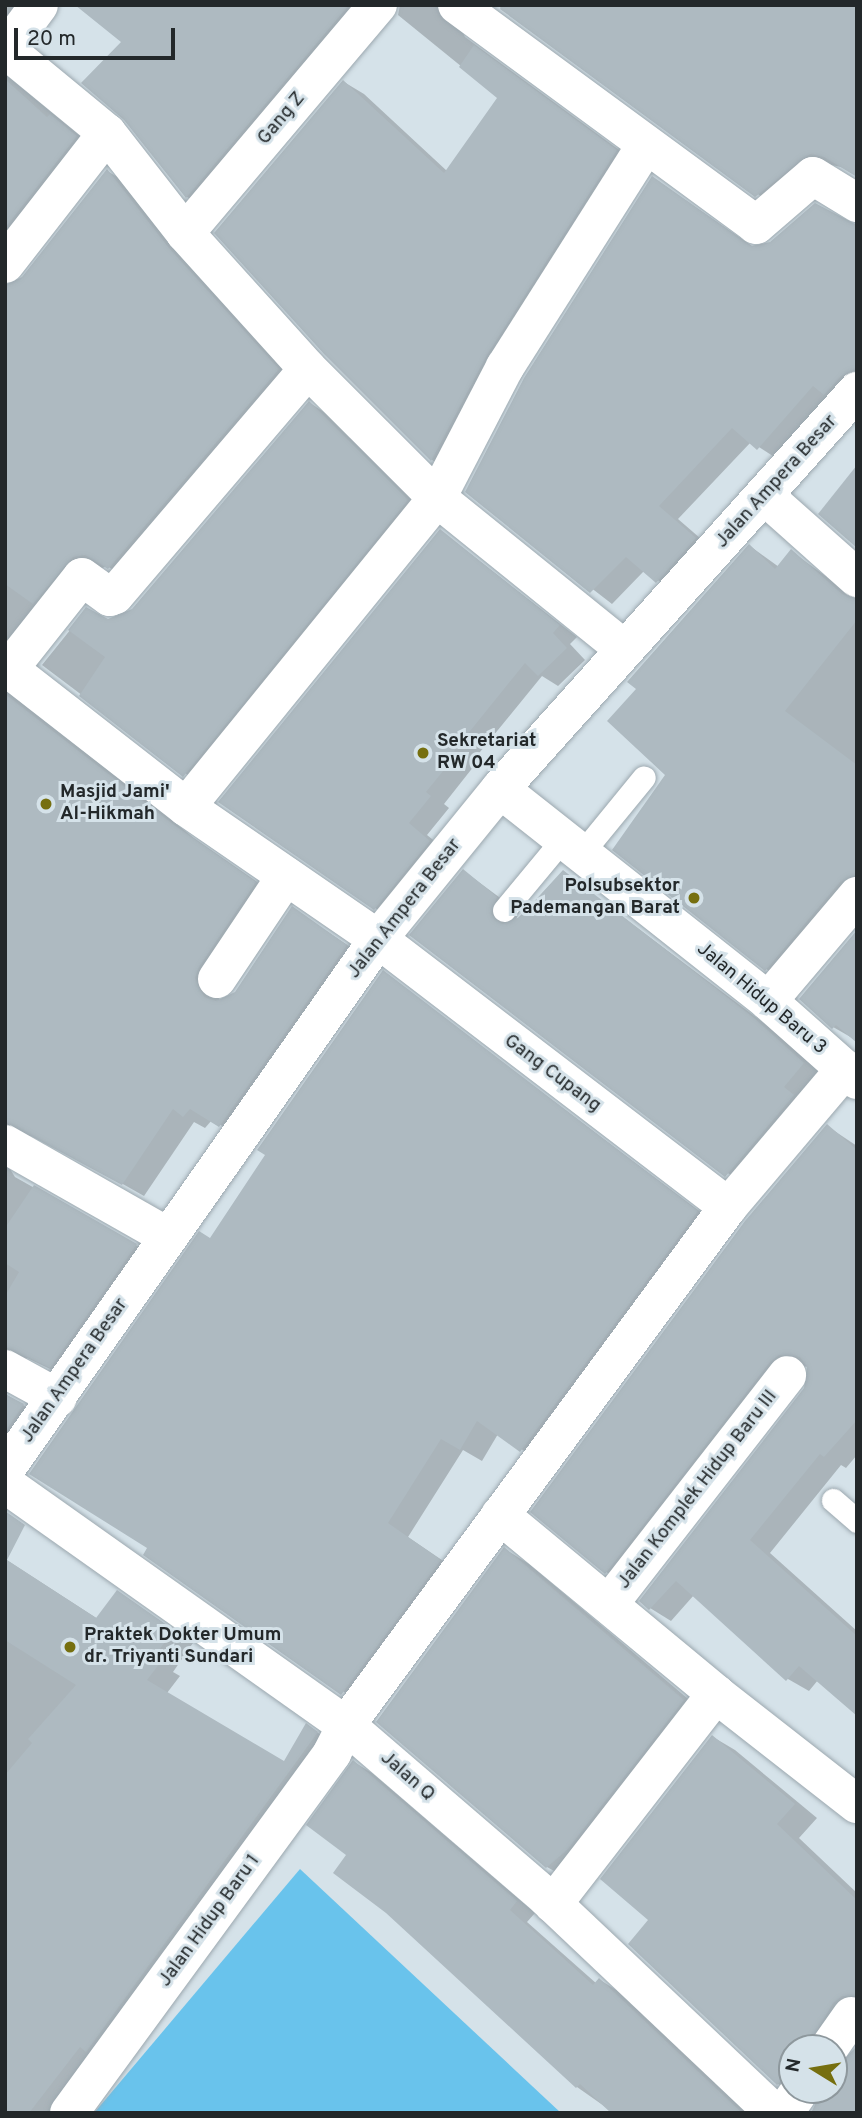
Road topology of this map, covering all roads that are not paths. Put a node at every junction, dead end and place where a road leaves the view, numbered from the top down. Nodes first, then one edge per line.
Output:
1 (39, 5) edge
2 (378, 5) edge
3 (457, 5) edge
4 (6, 50) edge
5 (107, 133) junction
6 (645, 146) junction
7 (857, 203) edge
8 (185, 233) junction
9 (5, 264) edge
10 (308, 369) junction
11 (857, 391) edge
12 (766, 497) junction
13 (437, 498) junction
14 (857, 579) edge
15 (623, 648) junction
16 (7, 667) edge
17 (644, 778) dead end
18 (500, 789) junction
19 (186, 807) junction
20 (572, 847) junction
21 (286, 876) junction
22 (857, 896) edge
23 (504, 910) dead end
24 (378, 939) junction
25 (217, 979) dead end
26 (768, 1001) junction
27 (851, 1074) edge
28 (5, 1144) edge
29 (728, 1207) junction
30 (167, 1236) junction
31 (5, 1369) edge
32 (787, 1375) dead end
33 (58, 1398) junction
34 (5, 1470) edge
35 (5, 1484) edge
36 (833, 1500) dead end
37 (500, 1515) junction
38 (857, 1521) edge
39 (609, 1604) junction
40 (716, 1694) junction
41 (346, 1725) junction
42 (857, 1804) edge
43 (553, 1904) junction
44 (851, 2015) dead end
45 (838, 2034) edge
46 (68, 2113) edge
47 (774, 2113) edge

1 - 4 street
2 - 8 street, Gang Z
3 - 6 street
4 - 5 street
5 - 8 street
5 - 9 street
6 - 7 street
6 - 13 street
8 - 10 street
10 - 13 street
10 - 16 street
11 - 12 street, Jalan Ampera Besar
12 - 14 street
12 - 15 street, Jalan Ampera Besar
13 - 15 street
13 - 19 street
15 - 18 street, Jalan Ampera Besar
16 - 19 street, Gang Cupang
17 - 20 lane
18 - 20 street, Jalan Hidup Baru 3
18 - 24 street, Jalan Ampera Besar
19 - 21 street, Gang Cupang
20 - 23 lane
20 - 26 street, Jalan Hidup Baru 3
21 - 24 street, Gang Cupang
21 - 25 street
22 - 26 street
24 - 29 street, Gang Cupang
24 - 30 street, Jalan Ampera Besar
26 - 27 street, Jalan Hidup Baru 3
27 - 29 street, Jalan Hidup Baru 1
28 - 30 street
29 - 37 street, Jalan Hidup Baru 1
30 - 33 street, Jalan Ampera Besar
31 - 33 street
32 - 39 street, Jalan Komplek Hidup Baru III
33 - 34 street, Jalan Ampera Besar
35 - 41 street, Jalan Q
36 - 38 lane
37 - 39 street, Jalan Komplek Hidup Baru III
37 - 41 street, Jalan Hidup Baru 1
39 - 40 street, Jalan Komplek Hidup Baru III
40 - 42 street, Jalan Komplek Hidup Baru III
40 - 43 street
41 - 43 street, Jalan Q
41 - 46 street, Jalan Hidup Baru 1
43 - 47 street, Jalan Q
44 - 45 street

